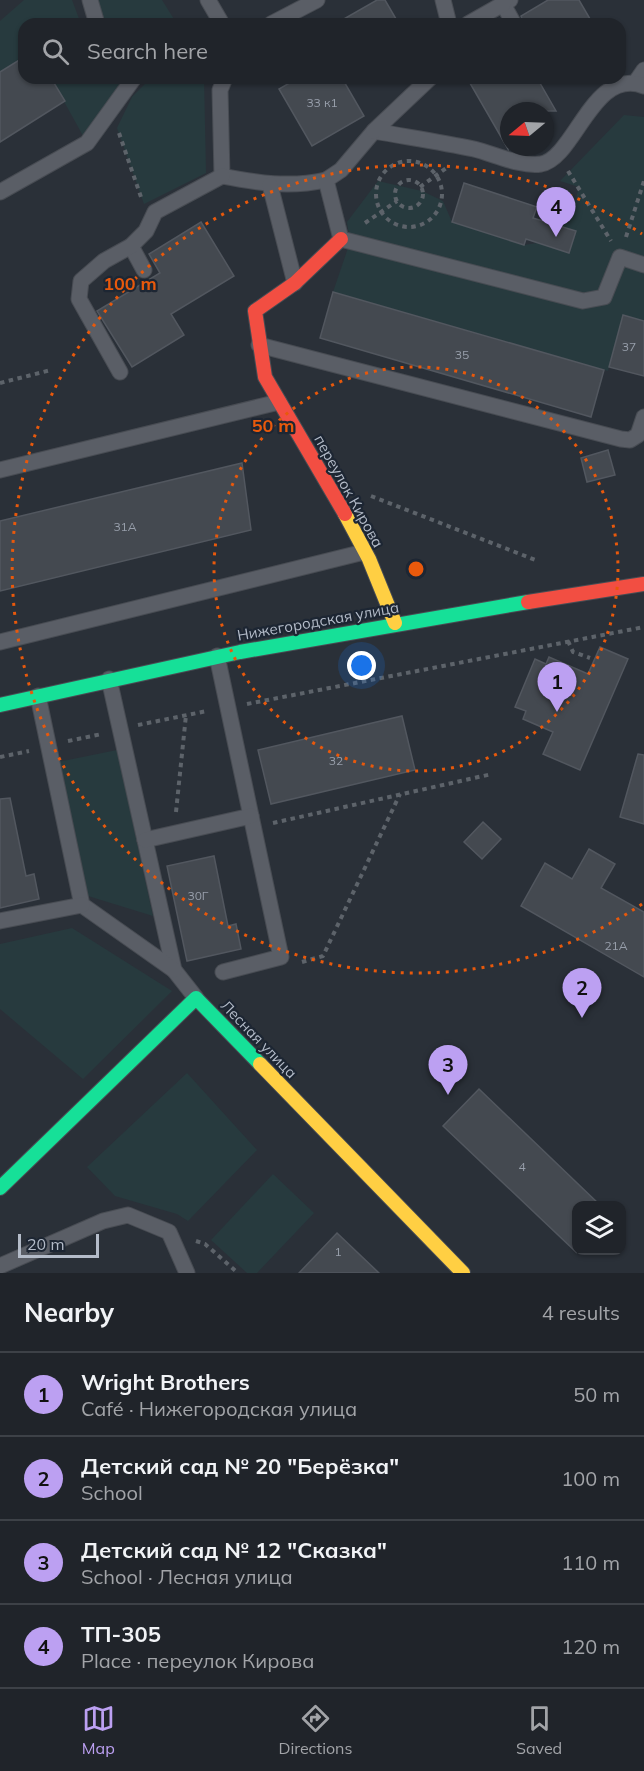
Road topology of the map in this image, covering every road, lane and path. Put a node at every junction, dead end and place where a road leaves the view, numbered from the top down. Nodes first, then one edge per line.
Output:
1 (90, 0) edge
2 (208, 0) edge
3 (317, 0) edge
4 (443, 0) edge
5 (506, 1) edge
6 (95, 18) edge
7 (218, 18) edge
8 (283, 18) edge
9 (448, 18) edge
10 (478, 18) edge
11 (512, 18) edge
12 (644, 70) edge
13 (130, 84) edge
14 (222, 84) edge
15 (424, 84) edge
16 (639, 85) edge
17 (106, 118) junction
18 (374, 131) junction
19 (472, 149) junction
20 (558, 153) junction
21 (437, 174) junction
22 (222, 176) junction
23 (326, 180) junction
24 (644, 181) edge
25 (270, 185) junction
26 (420, 187) junction
27 (0, 192) edge
28 (397, 201) junction
29 (155, 212) junction
30 (382, 212) junction
31 (341, 239) junction
32 (131, 246) junction
33 (620, 257) junction
34 (644, 265) edge
35 (144, 270) dead end
36 (295, 283) junction
37 (258, 344) junction
38 (51, 370) dead end
39 (120, 372) dead end
40 (0, 383) edge
41 (279, 402) junction
42 (644, 417) edge
43 (0, 470) edge
44 (366, 494) dead end
45 (364, 552) junction
46 (538, 561) dead end
47 (644, 584) edge
48 (395, 624) junction
49 (644, 627) edge
50 (568, 641) junction
51 (0, 642) edge
52 (217, 656) junction
53 (590, 658) dead end
54 (109, 679) junction
55 (38, 696) junction
56 (0, 705) edge
57 (229, 707) junction
58 (186, 715) junction
59 (120, 729) junction
60 (49, 746) junction
61 (0, 757) edge
62 (492, 774) dead end
63 (175, 814) dead end
64 (252, 822) junction
65 (145, 840) junction
66 (82, 905) junction
67 (0, 921) edge
68 (174, 970) junction
69 (223, 972) dead end
70 (196, 998) junction
71 (0, 1188) edge
72 (169, 1232) junction
73 (0, 1266) edge
74 (188, 1273) edge
75 (238, 1273) edge
76 (463, 1273) edge

1 - 6 lane
2 - 7 lane
3 - 8 lane
4 - 9 lane
5 - 10 lane
5 - 11 lane
12 - 16 lane
13 - 17 lane
14 - 22 lane
15 - 18 lane
16 - 20 lane
17 - 27 lane
17 - 29 path
18 - 19 lane
18 - 23 lane
19 - 20 lane
19 - 21 path
20 - 33 path
21 - 26 path
21 - 30 path
21 - 30 path
22 - 25 lane
22 - 29 lane
23 - 25 lane
23 - 31 lane
24 - 33 path
25 - 36 lane
26 - 28 path
26 - 28 path
28 - 30 path
29 - 32 lane
30 - 31 path
31 - 33 lane
31 - 36 street, переулок Кирова
32 - 35 lane
32 - 39 lane
33 - 34 lane
36 - 37 street, переулок Кирова
37 - 41 street, переулок Кирова
37 - 42 lane
38 - 40 path
41 - 43 lane
41 - 45 street, переулок Кирова
44 - 46 path
45 - 48 street, переулок Кирова
45 - 51 lane
47 - 48 street, Нижегородская улица
48 - 52 street, Нижегородская улица
49 - 50 path
50 - 53 path
50 - 57 path
52 - 54 street, Нижегородская улица
52 - 57 lane
54 - 55 street, Нижегородская улица
54 - 59 lane
55 - 56 street, Нижегородская улица
55 - 60 lane
57 - 58 path
57 - 64 lane
58 - 59 path
58 - 63 path
59 - 60 path
59 - 65 lane
60 - 61 path
60 - 66 lane
62 - 64 path
64 - 65 lane
64 - 69 lane
65 - 68 lane
66 - 67 lane
66 - 68 lane
68 - 70 lane
70 - 71 street
70 - 76 street, Лесная улица
72 - 73 lane
72 - 74 lane
72 - 75 path

